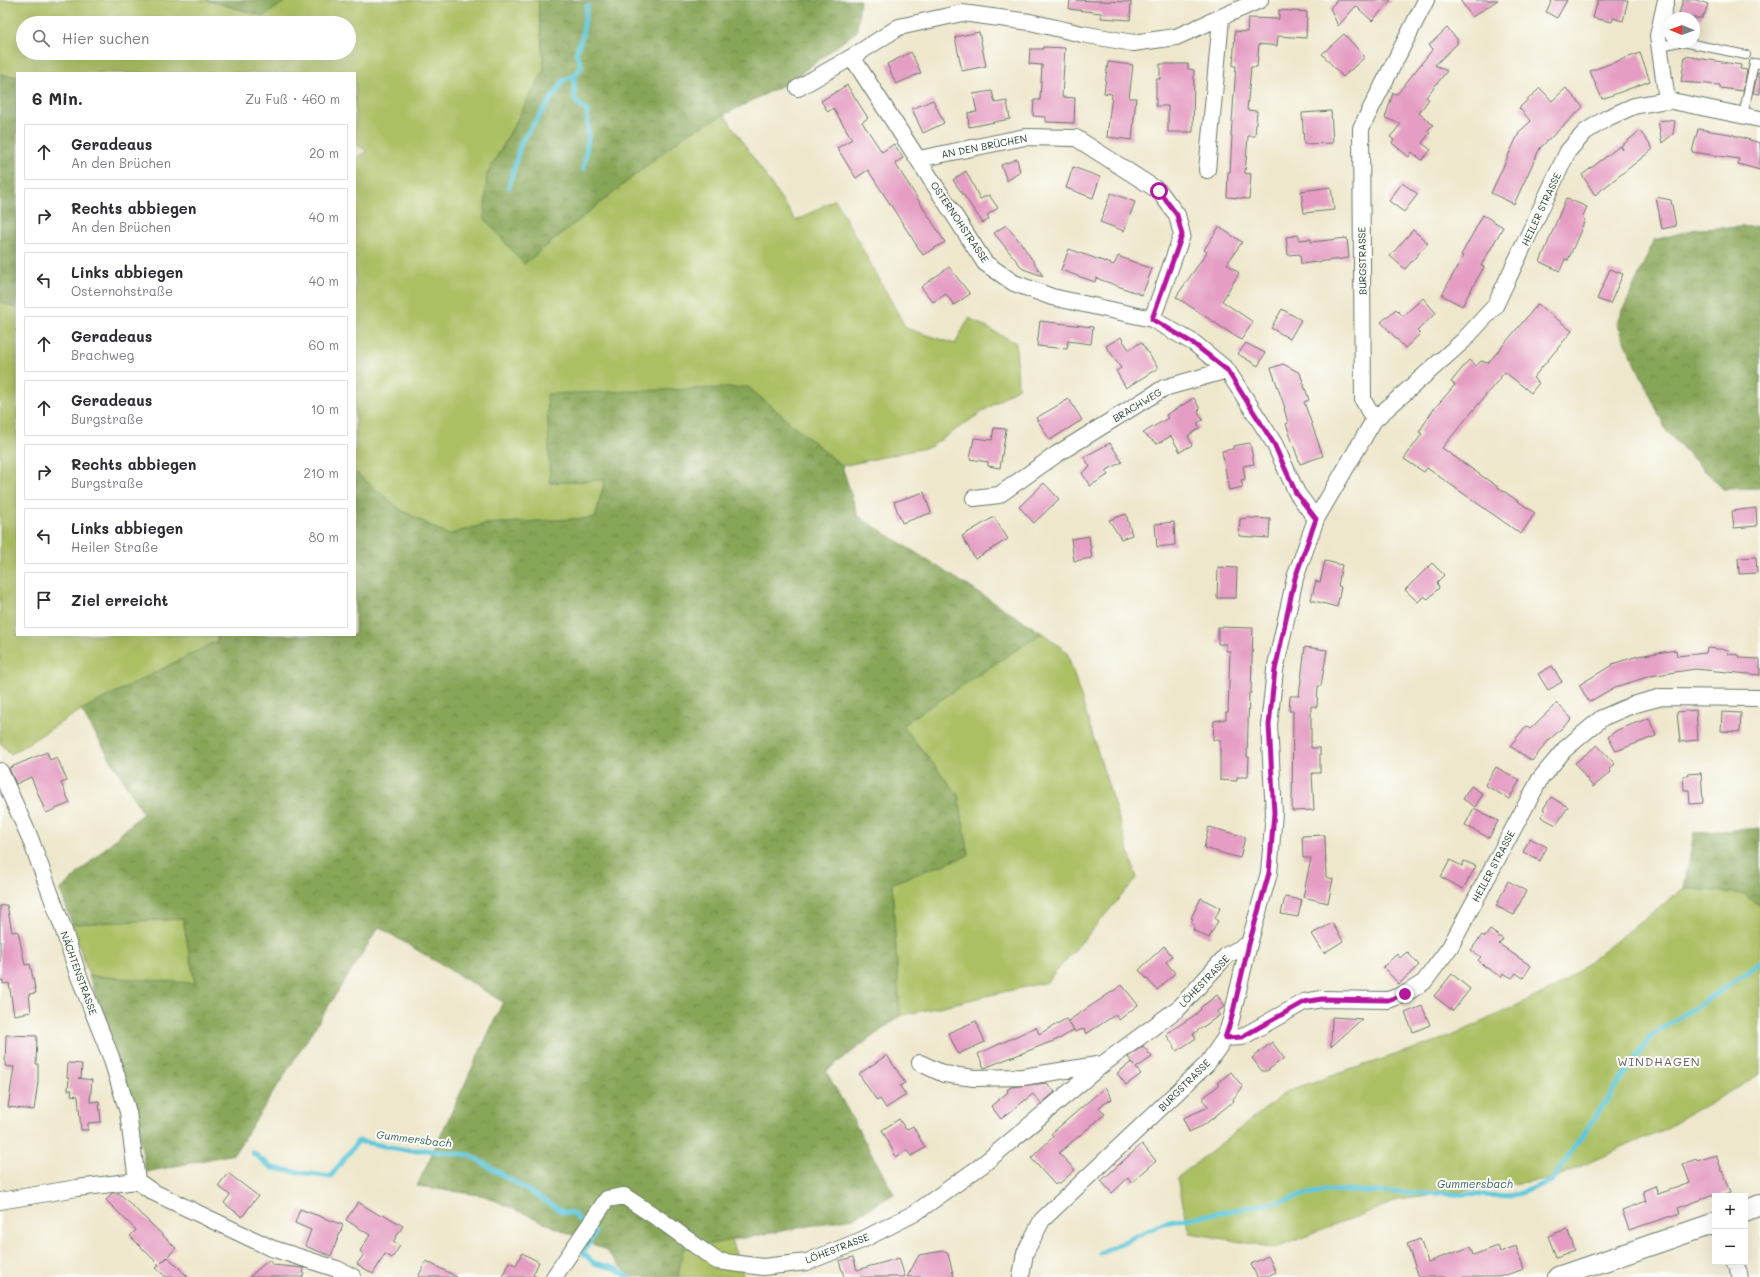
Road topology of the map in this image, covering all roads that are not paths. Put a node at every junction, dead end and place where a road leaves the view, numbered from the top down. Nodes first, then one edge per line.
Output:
1 (1260, 0) edge
2 (1426, 0) edge
3 (1666, 0) edge
4 (1221, 19) junction
5 (1664, 45) edge
6 (1661, 46) junction
7 (1700, 46) edge
8 (1746, 55) dead end
9 (852, 58) junction
10 (1760, 64) edge
11 (798, 88) dead end
12 (1667, 100) junction
13 (1743, 116) junction
14 (1760, 119) edge
15 (919, 159) junction
16 (1207, 170) dead end
17 (1152, 319) junction
18 (1227, 370) junction
19 (1374, 420) junction
20 (974, 498) dead end
21 (1316, 519) junction
22 (1760, 698) edge
23 (0, 771) edge
24 (1249, 944) junction
25 (1225, 1038) junction
26 (920, 1063) dead end
27 (1103, 1064) junction
28 (137, 1181) junction
29 (0, 1202) edge
30 (1760, 1205) edge
31 (1748, 1210) edge
32 (1712, 1224) edge
33 (1735, 1265) edge
34 (353, 1277) edge
35 (554, 1277) edge
36 (1021, 1277) edge
37 (1558, 1277) edge
38 (1741, 1277) edge

1 - 4 street
2 - 19 street, BURGSTRASSE
3 - 6 street
4 - 9 street
4 - 16 street
5 - 6 lane
6 - 12 street
7 - 8 lane
9 - 11 street
9 - 15 street, OSTERNOHSTRASSE
10 - 13 lane
12 - 13 street, HEILER STRASSE
12 - 19 street, HEILER STRASSE
13 - 14 street, HEILER STRASSE
15 - 17 street, OSTERNOHSTRASSE
15 - 17 street, AN DEN BRÜCHEN
17 - 18 street, OSTERNOHSTRASSE
18 - 20 street, BRACHWEG
18 - 21 street
19 - 21 street, BURGSTRASSE
21 - 24 street, BURGSTRASSE
22 - 25 street, HEILER STRASSE
23 - 28 street, NÄCHTENSTRASSE
24 - 25 street, BURGSTRASSE
24 - 27 street, LÖHESTRASSE
25 - 36 street, BURGSTRASSE
26 - 27 street, LÖHESTRASSE
27 - 35 street, LÖHESTRASSE
28 - 29 street
28 - 34 street
30 - 31 street
32 - 37 street
33 - 38 street

